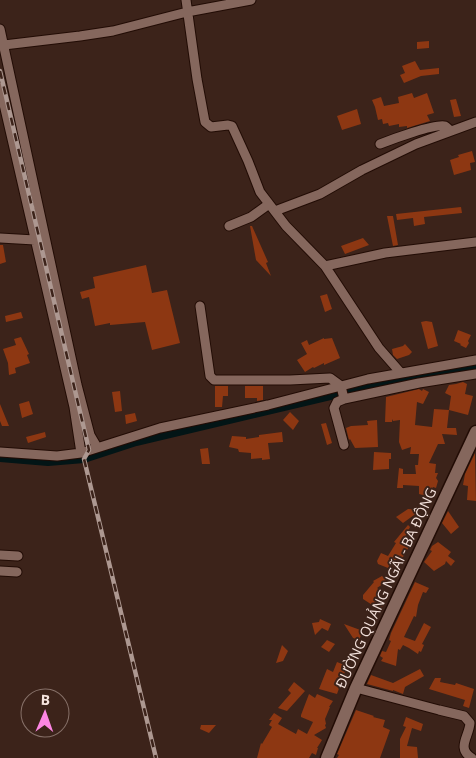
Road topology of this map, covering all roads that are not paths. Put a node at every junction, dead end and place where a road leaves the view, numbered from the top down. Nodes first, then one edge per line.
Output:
1 (186, 0) edge
2 (251, 0) edge
3 (187, 12) junction
4 (0, 29) edge
5 (4, 46) junction
6 (0, 87) edge
7 (476, 122) edge
8 (451, 131) junction
9 (380, 144) dead end
10 (272, 207) junction
11 (229, 226) dead end
12 (0, 238) edge
13 (35, 240) junction
14 (476, 242) edge
15 (325, 266) junction
16 (200, 306) dead end
17 (476, 360) edge
18 (400, 372) junction
19 (476, 374) edge
20 (343, 393) junction
21 (476, 432) edge
22 (344, 445) dead end
23 (97, 448) junction
24 (0, 452) edge
25 (81, 453) junction
26 (0, 555) edge
27 (18, 556) dead end
28 (0, 571) edge
29 (17, 572) dead end
30 (356, 688) junction
31 (327, 758) edge
32 (472, 758) edge

1 - 3 street
2 - 3 street
3 - 5 street
3 - 10 street
4 - 5 street
5 - 23 street
6 - 13 street
7 - 8 street
8 - 9 street
8 - 10 street
10 - 11 street
10 - 15 street
12 - 13 street
13 - 25 street
14 - 15 street
15 - 18 street
16 - 20 street
17 - 18 street
18 - 20 street
19 - 20 street
20 - 22 street
20 - 23 street
21 - 30 main road, ĐƯỜNG QUẢNG NGÃI - BA ĐỘNG
23 - 25 street
24 - 25 street
26 - 27 street
28 - 29 street
30 - 31 main road, ĐƯỜNG QUẢNG NGÃI - BA ĐỘNG
30 - 32 street

